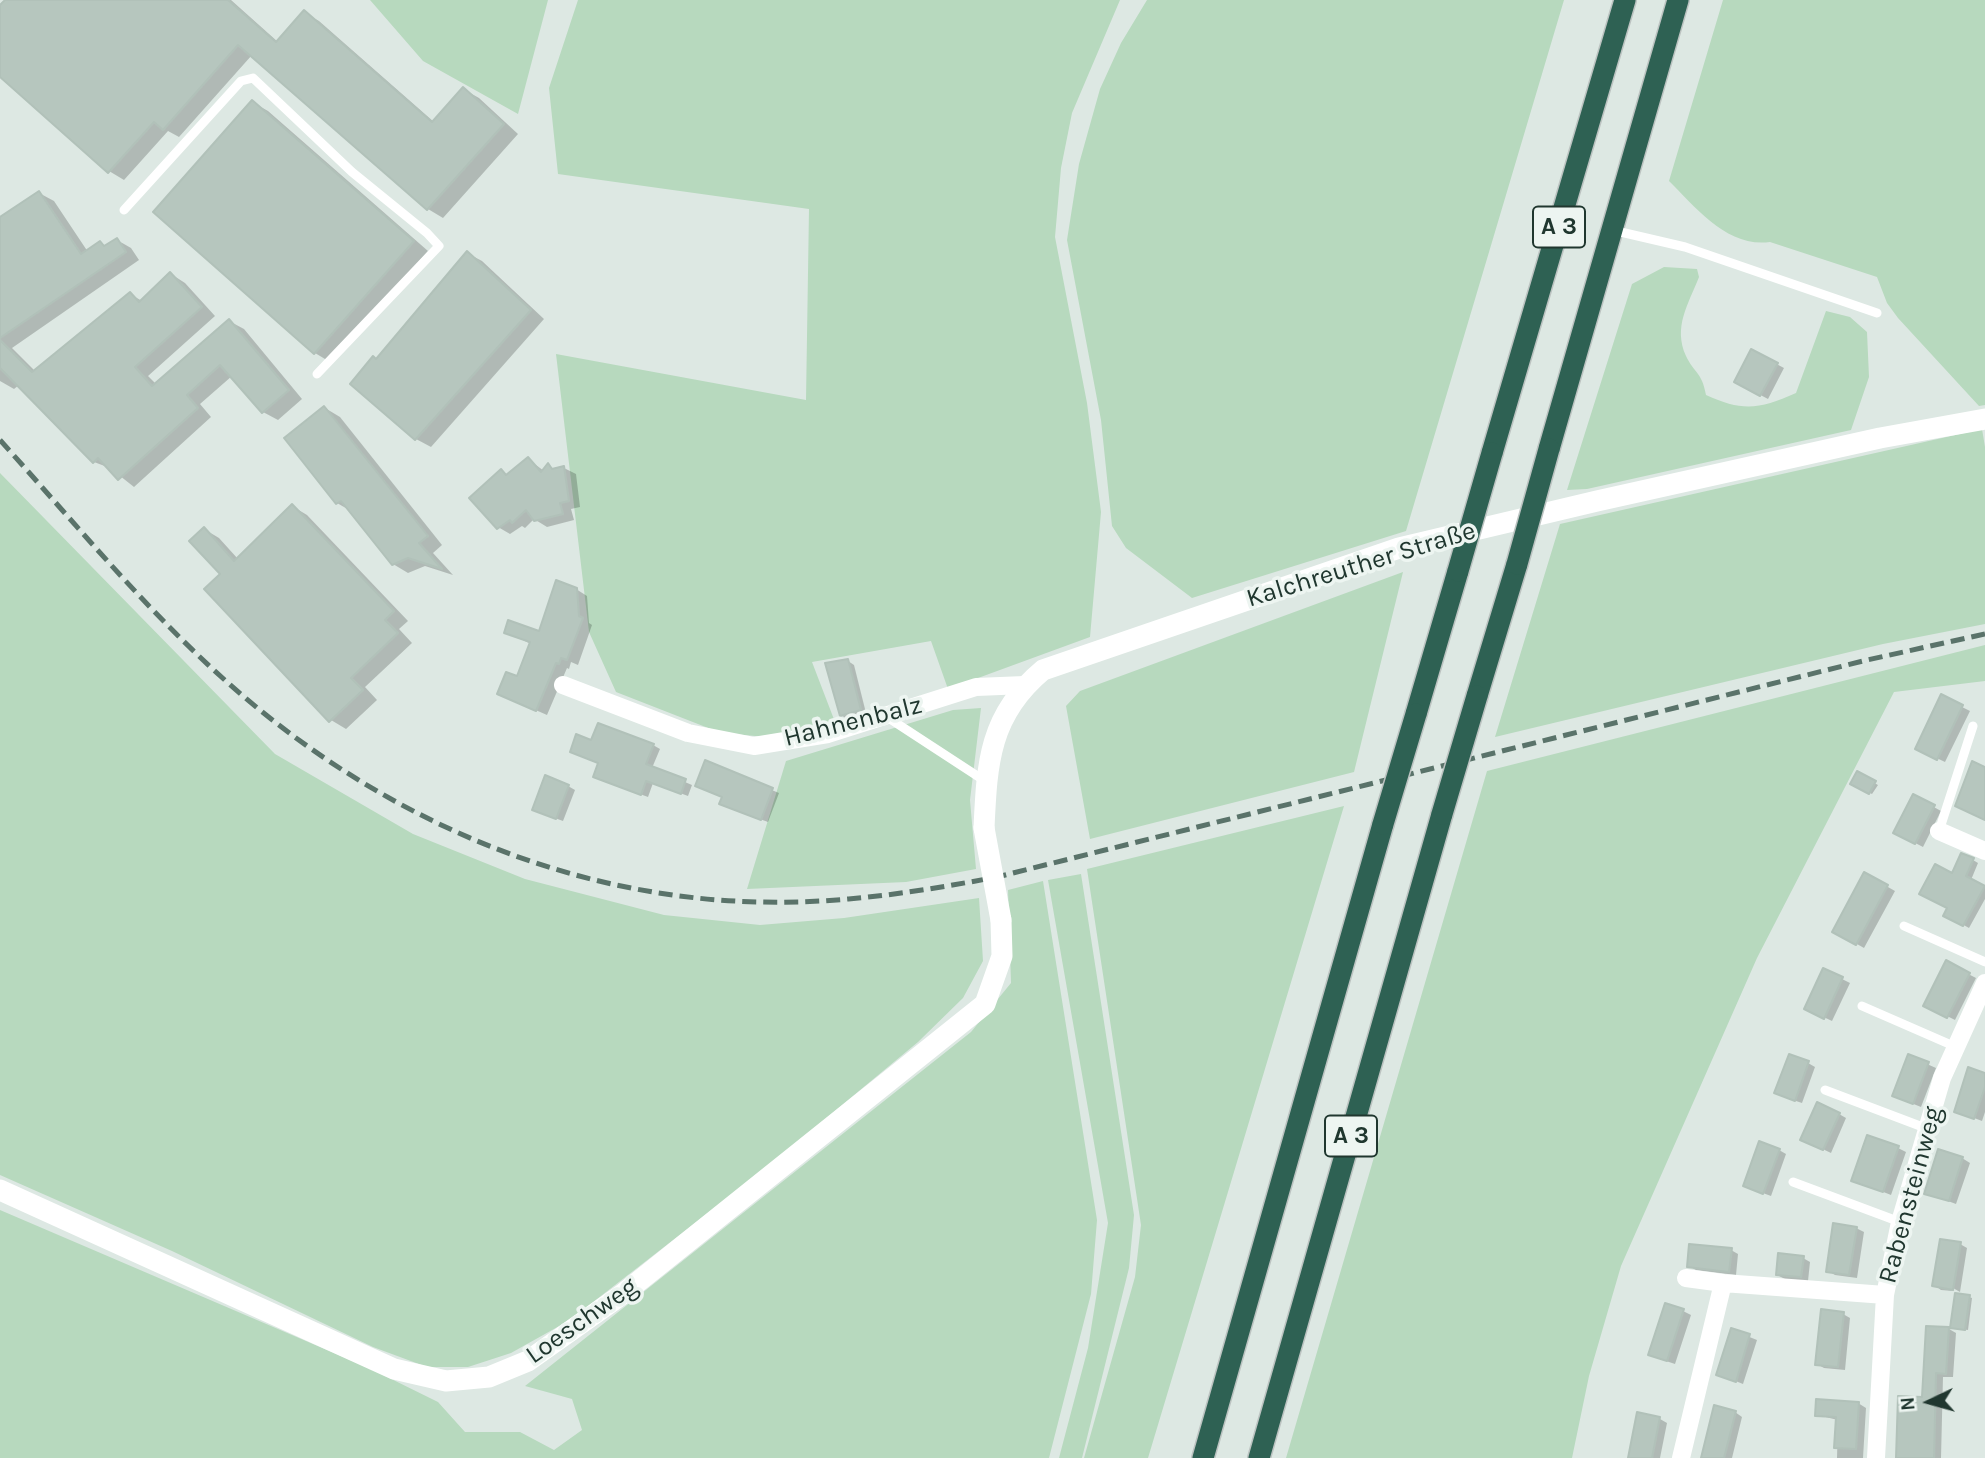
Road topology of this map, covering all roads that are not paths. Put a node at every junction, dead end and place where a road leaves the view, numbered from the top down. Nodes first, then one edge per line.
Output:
1 (1625, 0) edge
2 (1678, 0) edge
3 (124, 210) dead end
4 (1612, 230) junction
5 (1877, 313) dead end
6 (317, 374) dead end
7 (1985, 419) edge
8 (563, 685) dead end
9 (1025, 685) junction
10 (887, 717) junction
11 (1973, 726) dead end
12 (986, 782) junction
13 (1939, 831) joint
14 (1985, 851) edge
15 (1905, 926) dead end
16 (1985, 962) edge
17 (1985, 984) edge
18 (985, 1004) joint
19 (1862, 1006) dead end
20 (1956, 1047) junction
21 (1825, 1090) dead end
22 (1928, 1129) junction
23 (1793, 1182) dead end
24 (0, 1190) edge
25 (1900, 1222) junction
26 (1686, 1278) dead end
27 (1723, 1283) junction
28 (1885, 1295) junction
29 (1203, 1458) edge
30 (1259, 1458) edge
31 (1681, 1458) edge
32 (1877, 1458) edge

1 - 29 highway, A 3, bridge
2 - 4 highway, A 3
3 - 6 lane
4 - 5 lane
4 - 30 highway, A 3, bridge
7 - 9 street, Kalchreuther Straße
8 - 10 street, Hahnenbalz
9 - 10 street, Hahnenbalz
9 - 12 street, Kalchreuther Straße
10 - 12 lane
11 - 13 lane
12 - 18 street, Kalchreuther Straße, bridge
13 - 14 street
15 - 16 lane
17 - 20 street, Rabensteinweg
18 - 24 street, Loeschweg
19 - 20 lane
20 - 22 street, Rabensteinweg
21 - 22 lane
22 - 25 street, Rabensteinweg
23 - 25 lane
25 - 28 street, Rabensteinweg
26 - 27 street
27 - 28 street
27 - 31 street
28 - 32 street, Rabensteinweg

